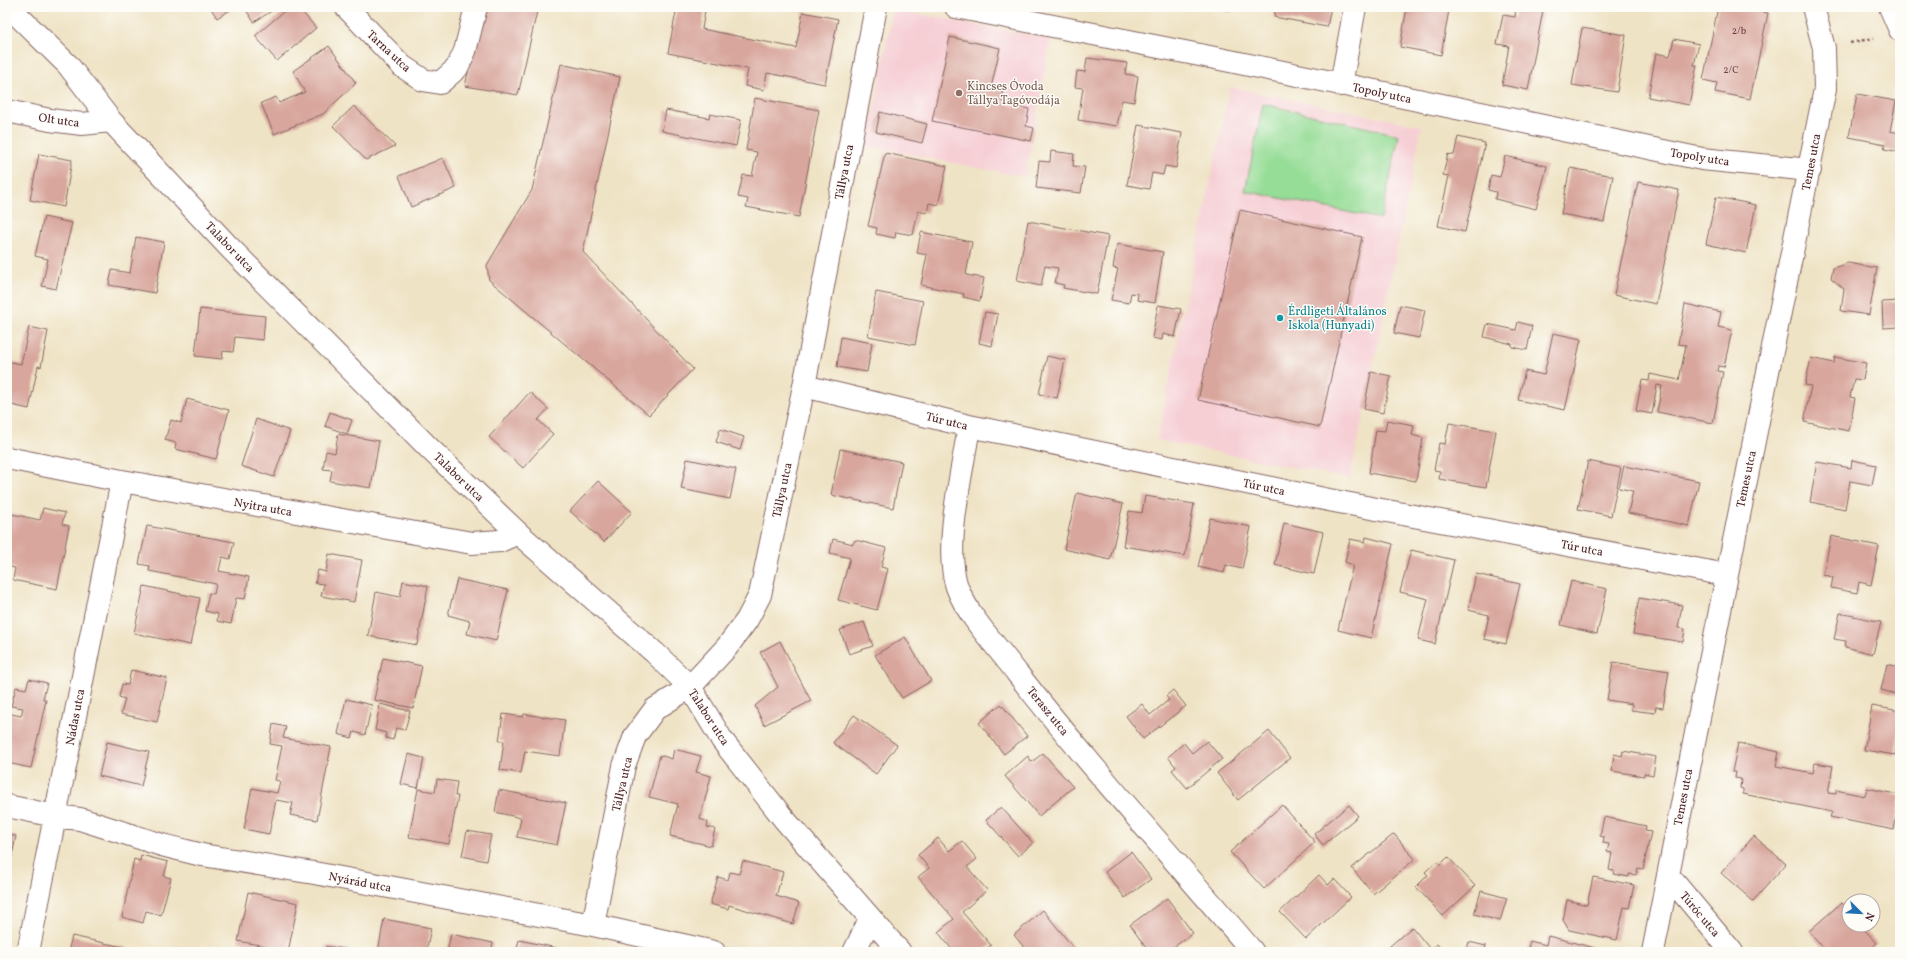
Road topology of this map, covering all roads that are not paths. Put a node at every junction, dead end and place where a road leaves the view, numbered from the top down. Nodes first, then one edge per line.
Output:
1 (8, 7) edge
2 (346, 7) edge
3 (476, 7) edge
4 (876, 7) edge
5 (956, 7) edge
6 (1355, 7) edge
7 (1813, 7) edge
8 (1890, 7) edge
9 (1900, 30) edge
10 (1341, 85) junction
11 (7, 111) edge
12 (111, 121) junction
13 (1810, 170) junction
14 (804, 386) junction
15 (969, 426) junction
16 (7, 458) edge
17 (122, 481) junction
18 (518, 533) junction
19 (1726, 576) junction
20 (690, 687) junction
21 (7, 806) edge
22 (55, 816) junction
23 (1668, 875) junction
24 (870, 919) junction
25 (593, 925) junction
26 (28, 952) edge
27 (714, 952) edge
28 (854, 952) edge
29 (900, 952) edge
30 (1253, 952) edge
31 (1654, 952) edge
32 (1732, 952) edge

1 - 12 street, Talabor utca
2 - 3 street, Tarna utca
4 - 14 street, Tállya utca
5 - 10 street, Topoly utca
6 - 10 street
7 - 13 street, Temes utca
8 - 9 street
10 - 13 street, Topoly utca
11 - 12 street, Olt utca
12 - 18 street, Talabor utca
13 - 19 street, Temes utca
14 - 15 street, Túr utca
14 - 20 street, Tállya utca
15 - 19 street, Túr utca
15 - 30 street, Terasz utca
16 - 17 street, Nyitra utca
17 - 18 street, Nyitra utca
17 - 22 street, Nádas utca
18 - 20 street, Talabor utca
19 - 23 street, Temes utca
20 - 24 street, Talabor utca
20 - 25 street, Tállya utca
21 - 22 street, Nyárád utca
22 - 25 street, Nyárád utca
22 - 26 street, Nádas utca
23 - 31 street, Temes utca
23 - 32 street, Túróc utca
24 - 28 street
24 - 29 street, Talabor utca
25 - 27 street, Nyárád utca

